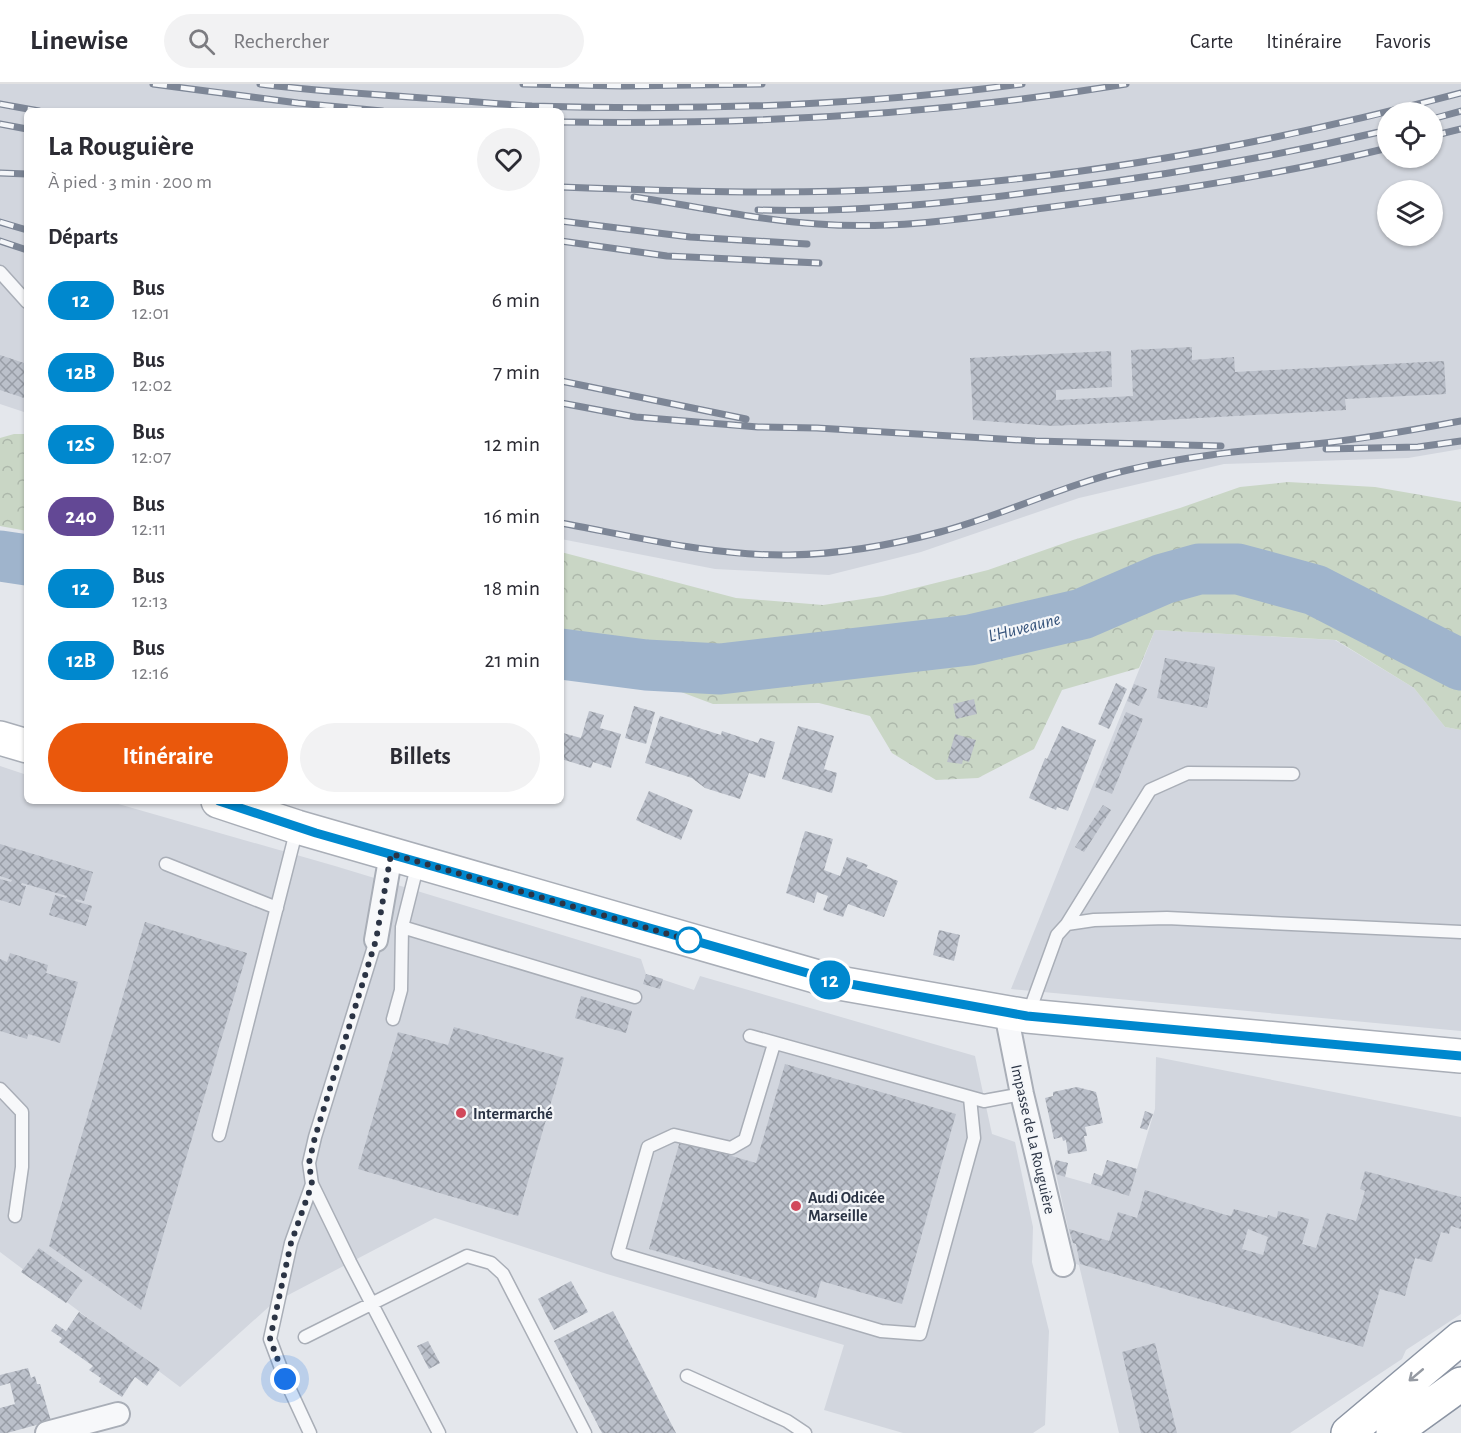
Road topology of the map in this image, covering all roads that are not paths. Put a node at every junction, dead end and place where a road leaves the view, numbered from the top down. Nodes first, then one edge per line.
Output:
1 (0, 272) edge
2 (24, 299) edge
3 (0, 738) edge
4 (24, 745) edge
5 (1293, 774) dead end
6 (228, 804) edge
7 (297, 827) junction
8 (405, 858) junction
9 (166, 864) dead end
10 (277, 908) junction
11 (1067, 924) junction
12 (402, 927) junction
13 (1461, 932) edge
14 (376, 940) joint
15 (635, 997) dead end
16 (1017, 1014) junction
17 (393, 1019) dead end
18 (750, 1036) dead end
19 (774, 1044) junction
20 (1461, 1056) edge
21 (0, 1089) edge
22 (1022, 1094) junction
23 (970, 1098) junction
24 (219, 1135) dead end
25 (312, 1184) junction
26 (15, 1216) dead end
27 (1063, 1265) dead end
28 (372, 1303) junction
29 (306, 1337) dead end
30 (1461, 1338) edge
31 (687, 1376) dead end
32 (1461, 1384) edge
33 (118, 1414) dead end
34 (47, 1433) edge
35 (310, 1433) edge
36 (439, 1433) edge
37 (585, 1433) edge
38 (805, 1433) edge
39 (1348, 1433) edge
40 (1394, 1433) edge

1 - 2 lane
3 - 4 main road
5 - 11 lane
6 - 7 main road
7 - 8 main road
7 - 10 lane
8 - 12 lane
8 - 14 street
8 - 16 main road
9 - 10 lane
10 - 24 lane
11 - 13 lane
11 - 16 lane
12 - 15 lane
12 - 17 lane
14 - 25 lane
16 - 20 main road
16 - 22 street, Impasse de La Rouguière
18 - 19 lane
19 - 23 lane
19 - 23 lane
21 - 26 lane
22 - 23 lane
22 - 27 street, Impasse de La Rouguière
25 - 28 lane
25 - 35 lane
28 - 29 lane
28 - 36 lane
28 - 37 lane
30 -> 39 main road
31 - 38 lane
32 - 40 main road
33 - 34 street

